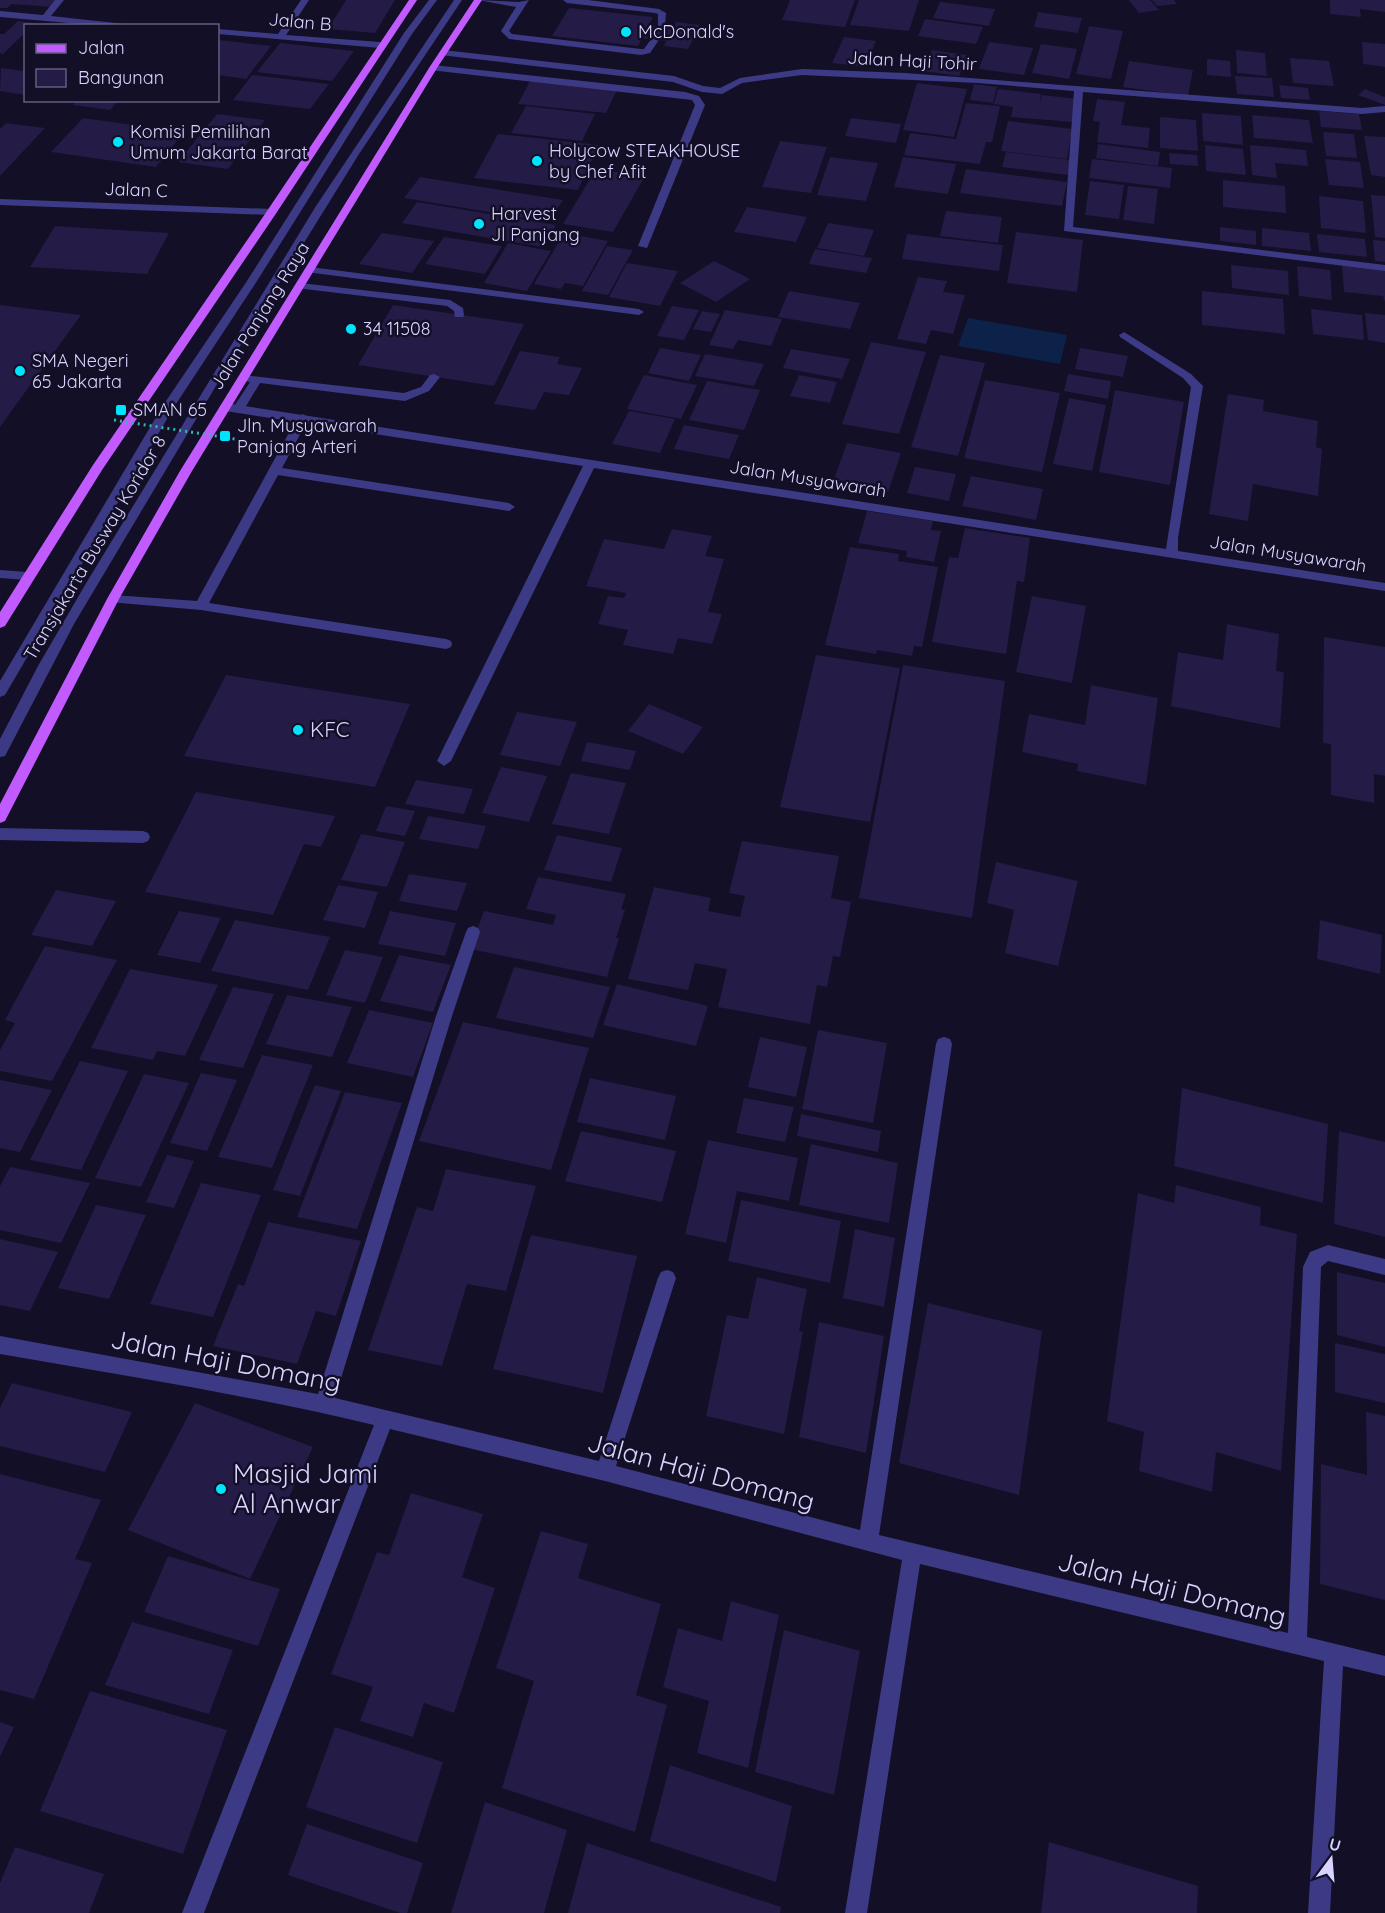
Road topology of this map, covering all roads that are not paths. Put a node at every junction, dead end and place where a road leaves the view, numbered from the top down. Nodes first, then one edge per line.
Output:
1 (60, 0) edge
2 (305, 0) edge
3 (413, 0) edge
4 (434, 0) edge
5 (458, 0) edge
6 (480, 0) edge
7 (567, 0) edge
8 (524, 2) edge
9 (0, 14) edge
10 (45, 18) junction
11 (116, 24) edge
12 (661, 26) dead end
13 (219, 32) edge
14 (280, 37) junction
15 (655, 40) dead end
16 (380, 45) junction
17 (443, 53) junction
18 (433, 68) junction
19 (1079, 89) junction
20 (1385, 109) edge
21 (0, 202) edge
22 (272, 212) junction
23 (643, 246) dead end
24 (1385, 268) edge
25 (310, 270) junction
26 (300, 286) junction
27 (639, 312) dead end
28 (459, 315) dead end
29 (1124, 335) dead end
30 (434, 377) dead end
31 (249, 380) junction
32 (225, 406) junction
33 (239, 408) junction
34 (303, 418) junction
35 (591, 463) junction
36 (275, 471) junction
37 (509, 507) dead end
38 (1172, 553) junction
39 (0, 574) edge
40 (27, 576) junction
41 (1385, 587) edge
42 (113, 599) junction
43 (201, 606) junction
44 (0, 623) edge
45 (446, 644) dead end
46 (0, 692) edge
47 (0, 752) edge
48 (444, 761) dead end
49 (0, 817) edge
50 (0, 834) edge
51 (143, 837) dead end
52 (473, 932) dead end
53 (944, 1044) dead end
54 (1385, 1267) edge
55 (667, 1278) dead end
56 (0, 1345) edge
57 (324, 1404) junction
58 (385, 1419) junction
59 (605, 1472) junction
60 (868, 1542) junction
61 (913, 1551) junction
62 (1297, 1646) junction
63 (1334, 1654) junction
64 (1385, 1666) edge
65 (193, 1913) edge
66 (856, 1913) edge
67 (1319, 1913) edge

1 - 10 street
2 - 14 street
3 - 16 main road
4 - 46 street, Transjakarta Busway Koridor 8
5 - 47 street, Transjakarta Busway Koridor 8
6 - 8 street
6 - 17 main road, Jalan Panjang Raya
7 - 12 street
8 - 15 street
9 - 10 street
10 - 11 street
13 - 14 street, Jalan B
14 - 16 street, Jalan B
16 - 22 main road
17 - 18 main road, Jalan Panjang Raya
17 - 19 street, Jalan Haji Tohir
18 - 23 street
18 - 25 main road, Jalan Panjang Raya
19 - 20 street, Jalan Haji Tohir
19 - 24 street
21 - 22 street, Jalan C
22 - 40 main road
25 - 26 main road, Jalan Panjang Raya
25 - 27 street
26 - 28 street
26 - 31 main road, Jalan Panjang Raya
29 - 38 street
30 - 31 street
31 - 32 main road, Jalan Panjang Raya
31 - 33 street
32 - 33 street, Jalan Musyawarah
32 - 42 main road, Jalan Panjang Raya
33 - 34 street, Jalan Musyawarah
34 - 35 street, Jalan Musyawarah
34 - 36 street
35 - 38 street, Jalan Musyawarah
35 - 48 street
36 - 37 street
36 - 43 street
38 - 41 street, Jalan Musyawarah
39 - 40 street
40 - 44 main road
42 - 43 street
42 - 49 main road, Jalan Panjang Raya
43 - 45 street
50 - 51 street
52 - 57 street
53 - 60 street
54 - 62 street
55 - 59 street
56 - 57 street, Jalan Haji Domang
57 - 58 street, Jalan Haji Domang
58 - 59 street, Jalan Haji Domang
58 - 65 street
59 - 60 street, Jalan Haji Domang
60 - 61 street, Jalan Haji Domang
61 - 62 street, Jalan Haji Domang
61 - 66 street
62 - 63 street, Jalan Haji Domang
63 - 64 street, Jalan Haji Domang
63 - 67 street

